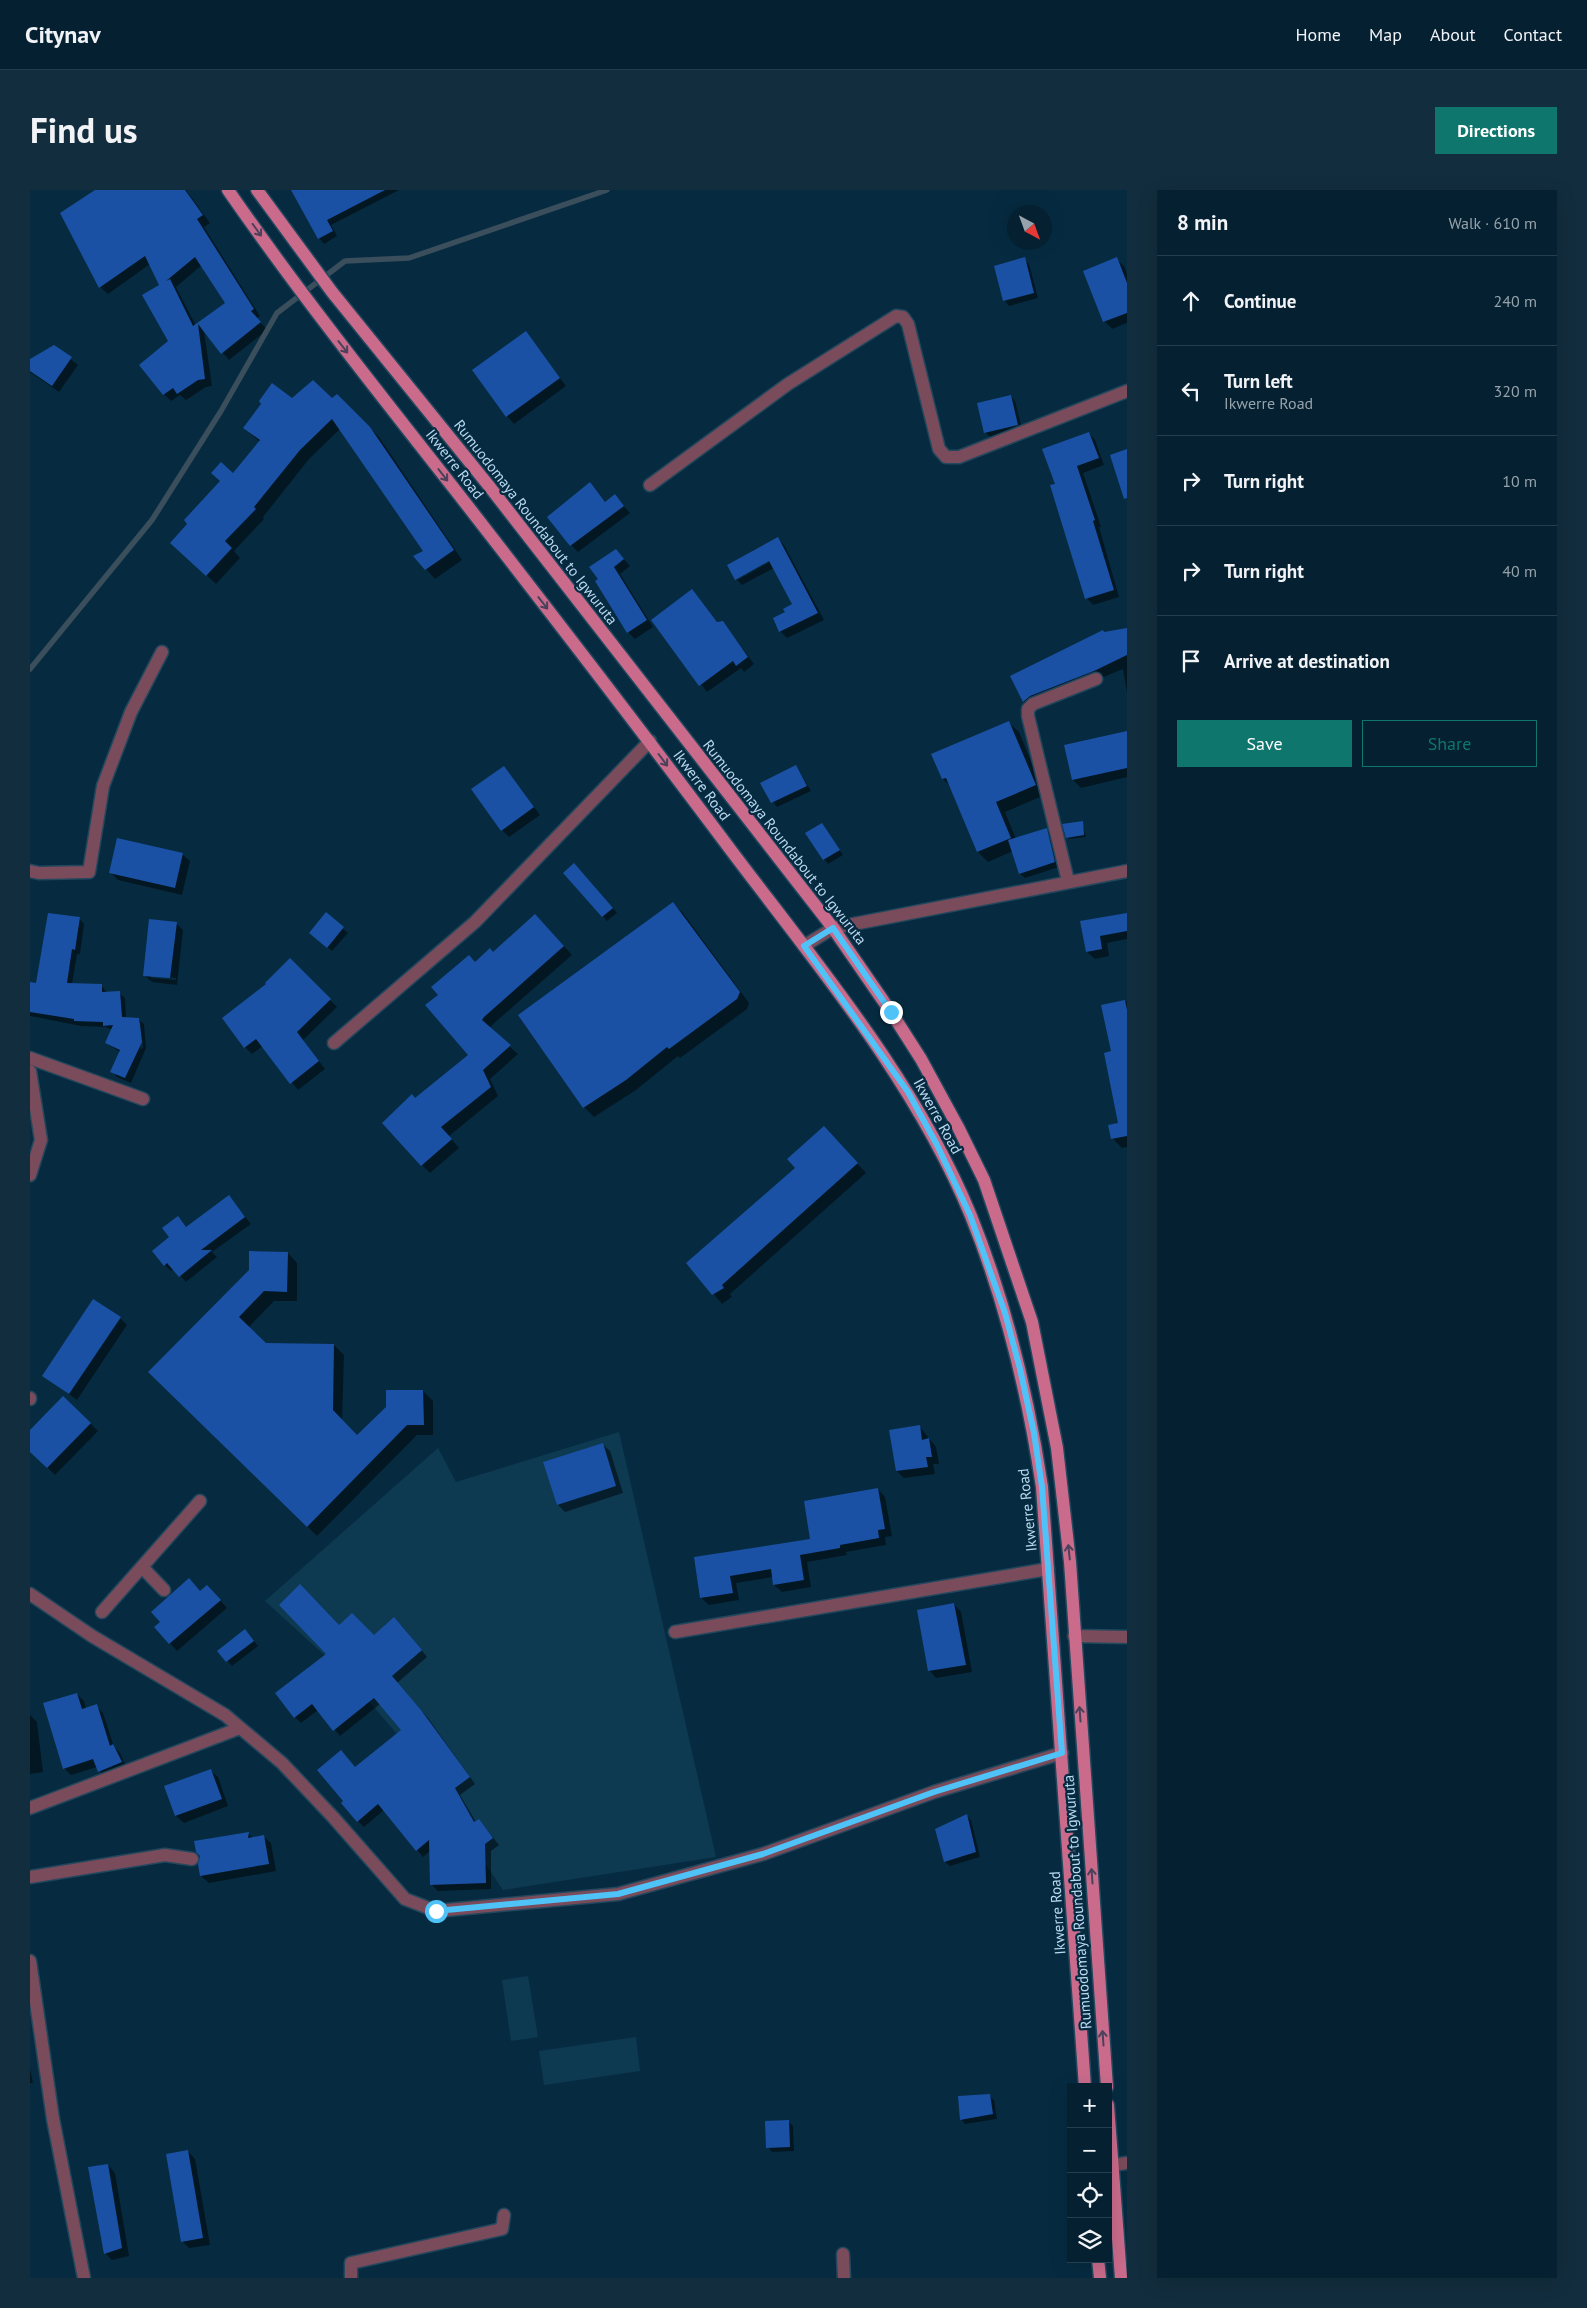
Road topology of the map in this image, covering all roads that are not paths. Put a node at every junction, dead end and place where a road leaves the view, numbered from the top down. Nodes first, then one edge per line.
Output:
1 (228, 190) edge
2 (257, 190) edge
3 (1127, 391) edge
4 (650, 486) dead end
5 (162, 652) dead end
6 (1096, 678) dead end
7 (650, 741) junction
8 (30, 871) edge
9 (1127, 871) edge
10 (1068, 882) junction
11 (833, 928) junction
12 (804, 946) junction
13 (334, 1043) dead end
14 (30, 1058) edge
15 (30, 1071) edge
16 (143, 1099) dead end
17 (30, 1175) edge
18 (200, 1501) dead end
19 (142, 1567) junction
20 (1048, 1569) junction
21 (164, 1590) dead end
22 (30, 1594) edge
23 (102, 1612) dead end
24 (675, 1632) dead end
25 (1074, 1636) junction
26 (1127, 1637) edge
27 (240, 1728) junction
28 (1062, 1753) junction
29 (30, 1808) edge
30 (192, 1859) dead end
31 (30, 1877) edge
32 (30, 1961) edge
33 (1086, 2083) edge
34 (1107, 2083) edge
35 (1110, 2128) edge
36 (1127, 2163) edge
37 (1113, 2165) junction
38 (504, 2216) dead end
39 (843, 2254) dead end
40 (1098, 2263) edge
41 (84, 2278) edge
42 (351, 2278) edge
43 (844, 2278) edge
44 (1100, 2278) edge
45 (1121, 2278) edge

1 -> 7 main road, Ikwerre Road
2 - 11 main road, Rumuodomaya Roundabout to Igwuruta
3 - 4 street
5 - 8 street
6 - 10 street
7 -> 12 main road, Ikwerre Road
7 - 13 street
9 - 10 street
10 - 11 street
11 - 12 street
25 -> 11 main road, Rumuodomaya Roundabout to Igwuruta
12 - 20 main road, Ikwerre Road
14 - 16 street
15 - 17 street
18 - 19 street
19 - 21 street
19 - 23 street
20 - 24 street
20 - 28 main road, Ikwerre Road
22 - 27 street
25 - 26 street
34 -> 25 main road, Rumuodomaya Roundabout to Igwuruta
27 - 28 street
27 - 29 street
28 - 33 main road, Ikwerre Road
30 - 31 street
32 - 41 street
35 - 37 main road
36 - 37 street
37 - 45 main road
38 - 42 street
39 - 43 street
40 - 44 main road

